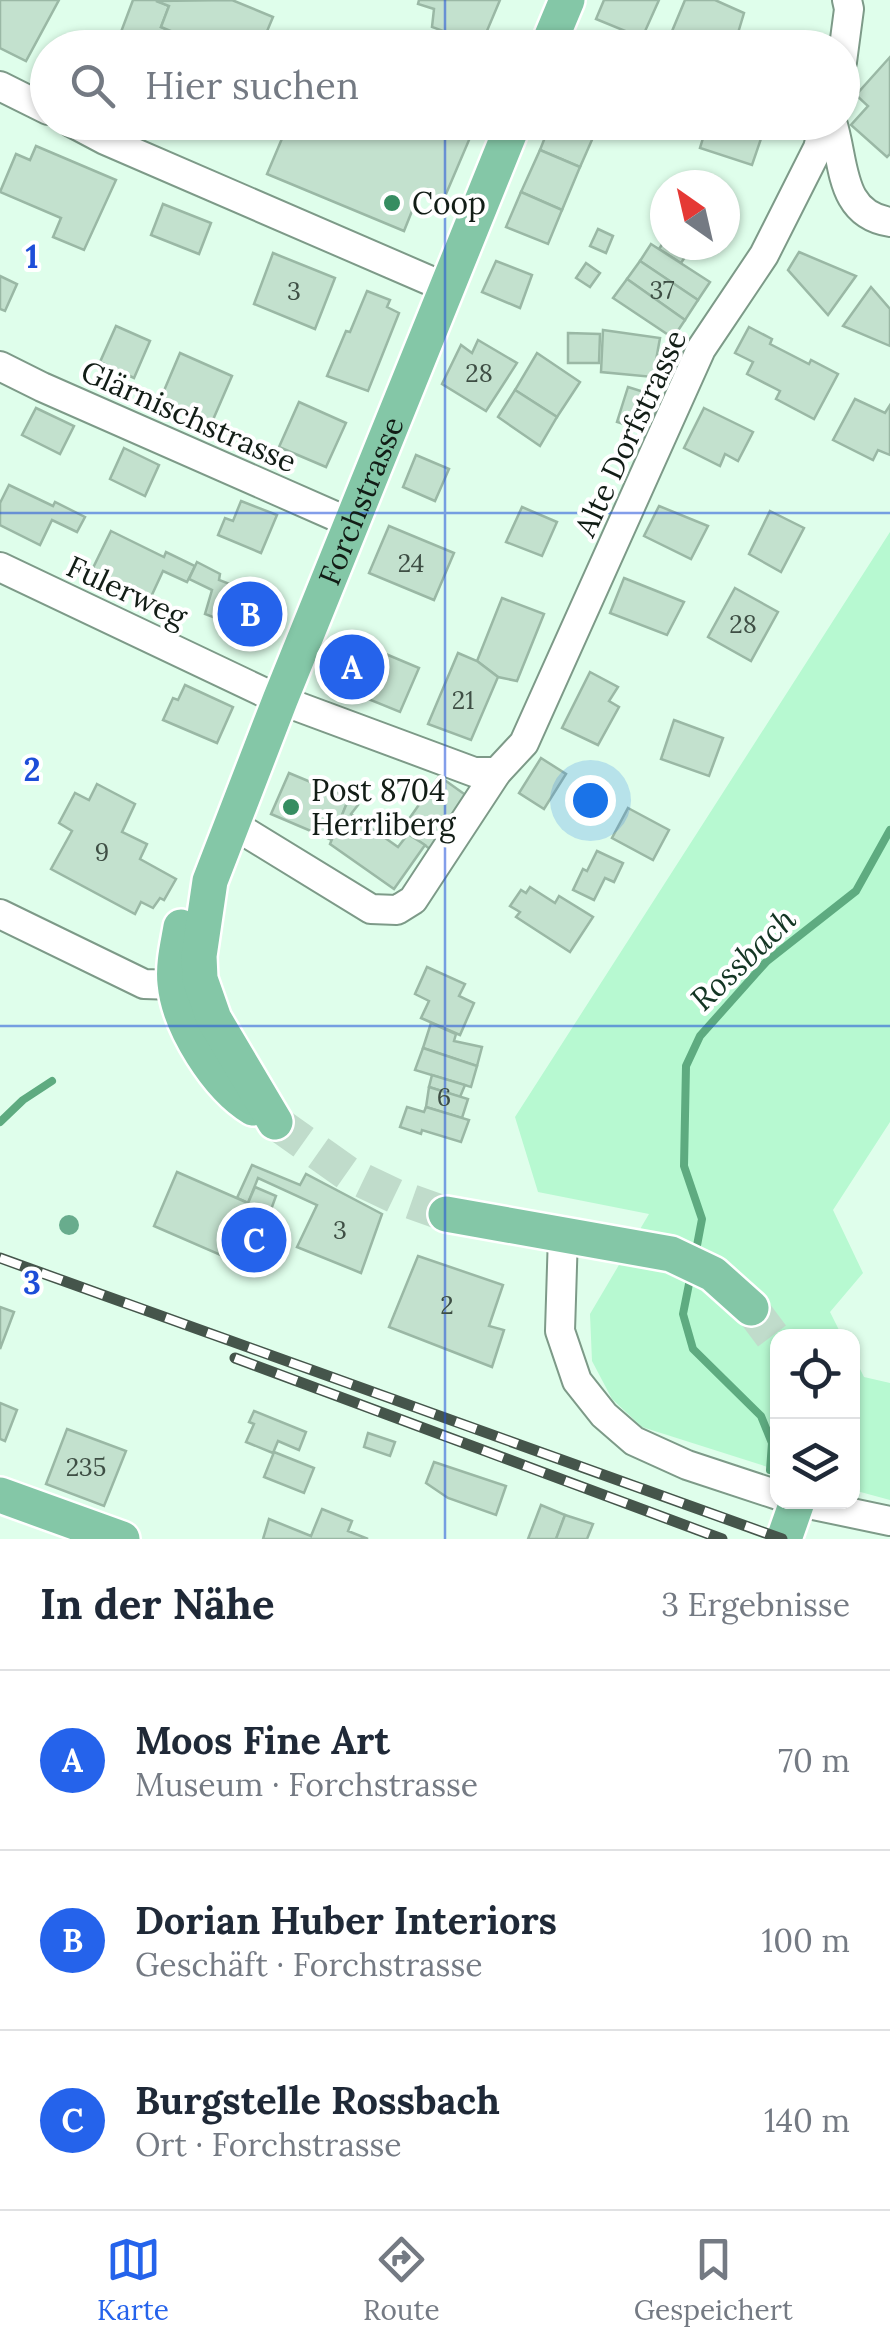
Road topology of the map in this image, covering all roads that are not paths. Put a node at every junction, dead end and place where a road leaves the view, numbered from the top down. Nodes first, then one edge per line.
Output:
1 (567, 0) edge
2 (847, 0) edge
3 (554, 30) edge
4 (846, 30) edge
5 (0, 86) edge
6 (30, 101) edge
7 (105, 140) edge
8 (507, 140) edge
9 (821, 140) edge
10 (834, 140) edge
11 (890, 222) edge
12 (447, 288) junction
13 (0, 366) edge
14 (353, 524) junction
15 (0, 567) edge
16 (280, 700) junction
17 (497, 772) junction
18 (234, 825) junction
19 (0, 914) edge
20 (187, 982) joint
21 (446, 1214) tunnel mouth
22 (563, 1236) junction
23 (752, 1308) tunnel mouth
24 (770, 1492) edge
25 (0, 1495) edge
26 (795, 1509) edge
27 (829, 1509) edge
28 (890, 1522) edge
29 (122, 1539) edge
30 (784, 1539) edge

1 - 3 main road
2 - 4 street
5 - 6 street
7 - 12 street
8 - 12 main road, Forchstrasse
9 - 17 street, Alte Dorfstrasse
10 - 11 street
12 - 14 main road, Forchstrasse
13 - 14 street, Glärnischstrasse
14 - 16 main road, Forchstrasse
15 - 16 street, Fulerweg
16 - 17 street
16 - 18 main road, Forchstrasse
17 - 18 street, Alte Dorfstrasse
18 - 20 main road, Forchstrasse
19 - 20 street
21 - 22 main road
22 - 23 main road
22 - 24 street
25 - 29 main road
26 - 30 main road
27 - 28 street

